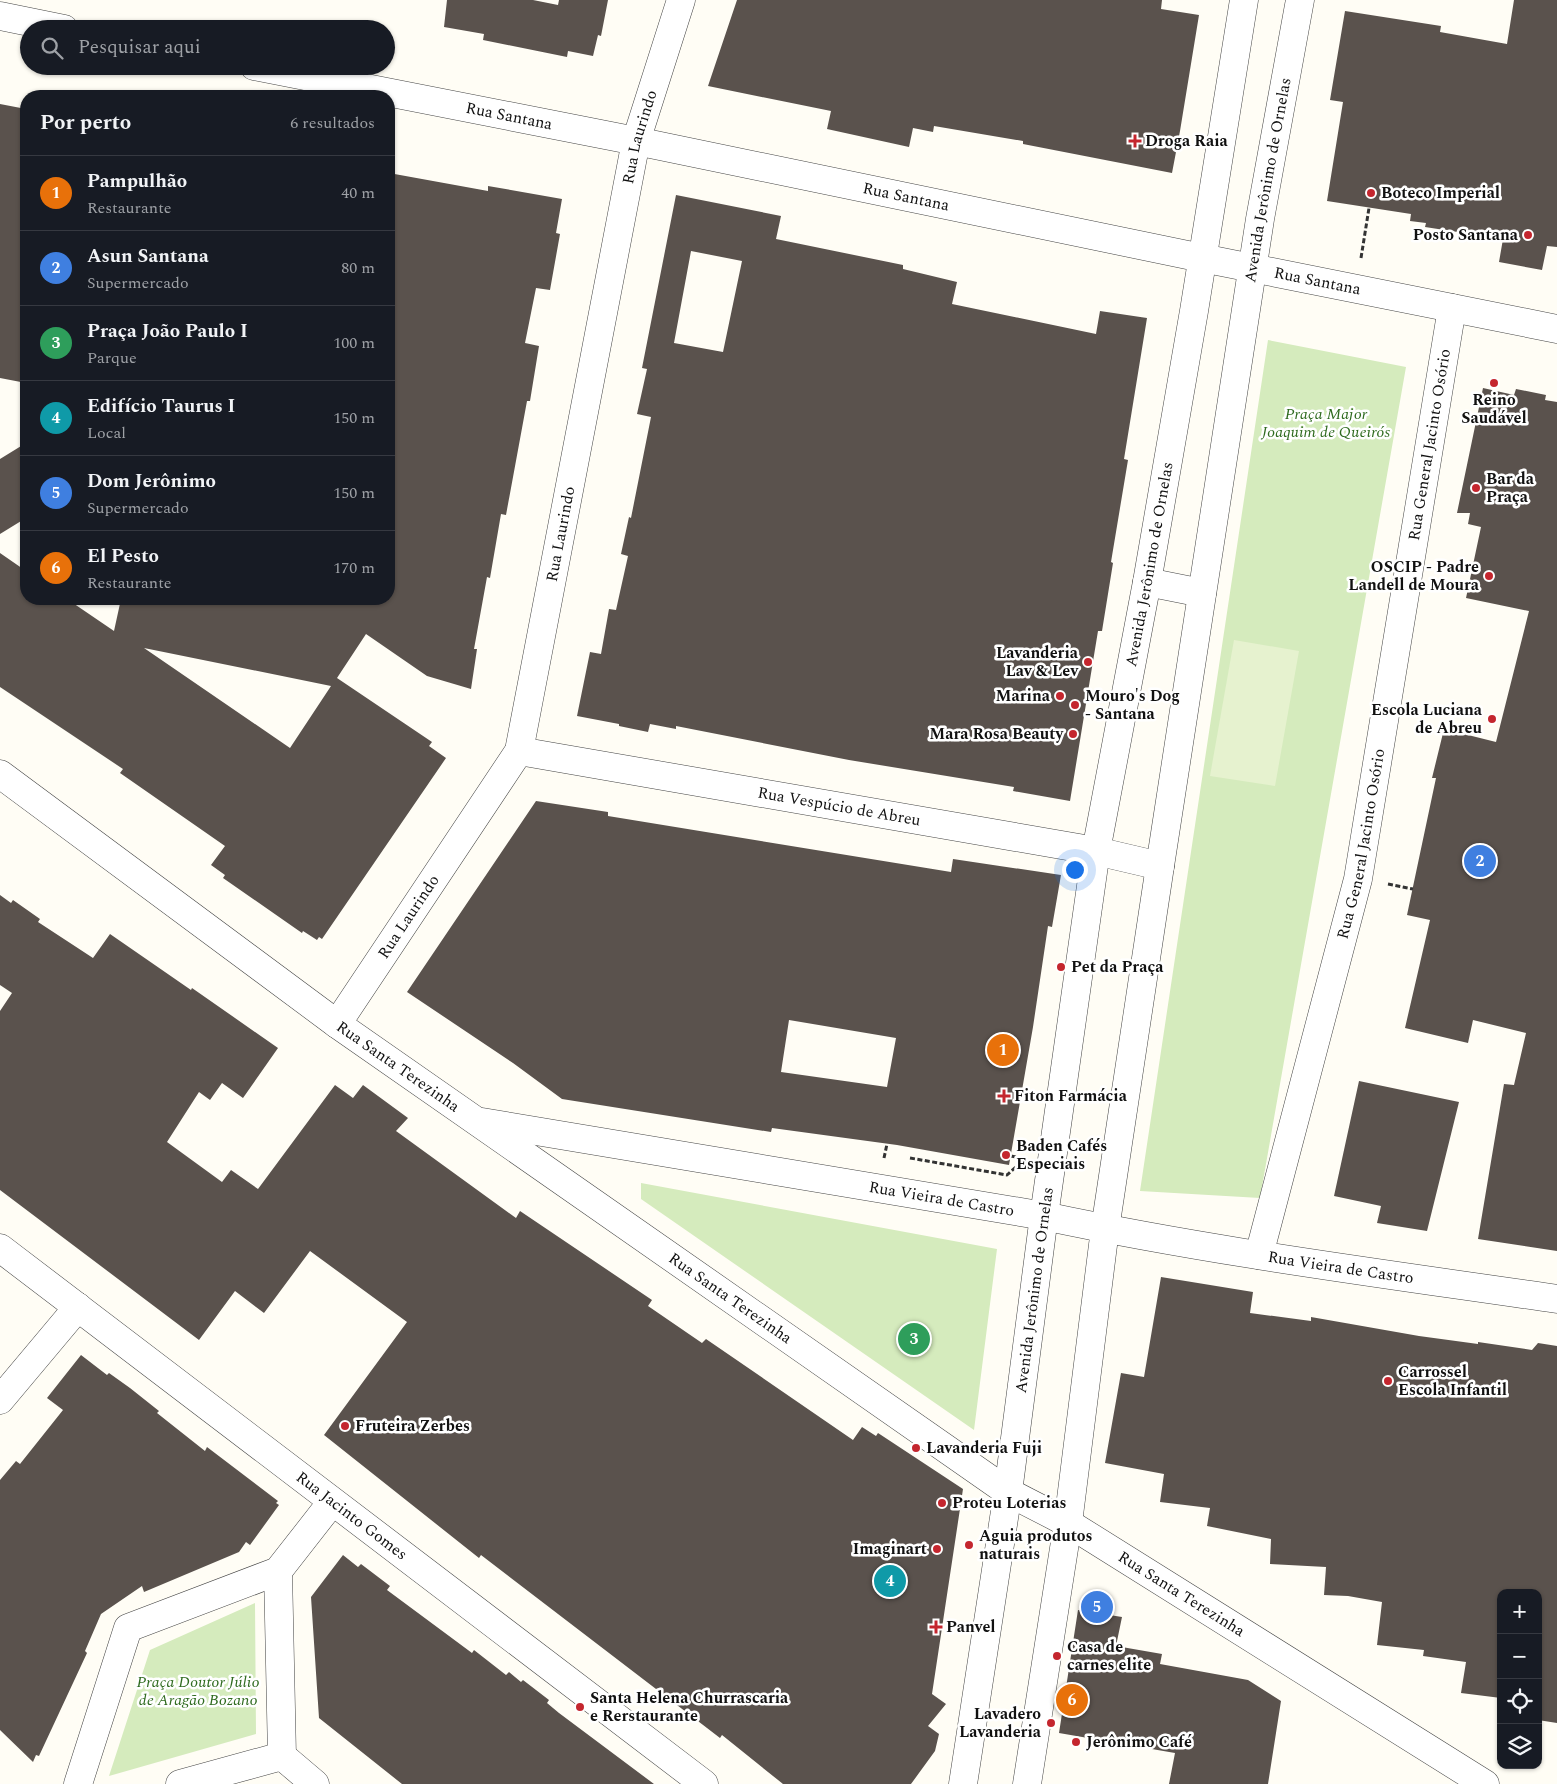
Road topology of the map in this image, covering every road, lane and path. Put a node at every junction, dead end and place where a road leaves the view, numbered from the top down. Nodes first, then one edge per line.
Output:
1 (681, 0) edge
2 (1244, 0) edge
3 (1300, 0) edge
4 (0, 16) edge
5 (20, 20) edge
6 (300, 75) edge
7 (376, 90) edge
8 (395, 94) edge
9 (636, 141) junction
10 (1369, 208) dead end
11 (1202, 258) junction
12 (1253, 268) junction
13 (1356, 289) junction
14 (1452, 308) junction
15 (1557, 329) edge
16 (1147, 582) junction
17 (1202, 593) junction
18 (519, 751) junction
19 (0, 774) edge
20 (1096, 851) junction
21 (1160, 866) junction
22 (337, 1024) junction
23 (476, 1121) junction
24 (1020, 1157) dead end
25 (910, 1158) dead end
26 (1044, 1216) junction
27 (1104, 1229) junction
28 (0, 1248) edge
29 (1259, 1255) junction
30 (1557, 1298) edge
31 (78, 1307) junction
32 (0, 1400) edge
33 (1008, 1492) junction
34 (332, 1502) junction
35 (1068, 1523) junction
36 (278, 1571) junction
37 (282, 1756) junction
38 (78, 1784) edge
39 (180, 1784) edge
40 (315, 1784) edge
41 (704, 1784) edge
42 (963, 1784) edge
43 (1027, 1784) edge
44 (1485, 1784) edge

1 - 9 street, Rua Laurindo
2 - 11 street, Avenida Jerônimo de Ornelas
3 - 12 street, Avenida Jerônimo de Ornelas
4 - 5 street
6 - 7 street, Rua Santana
8 - 9 street, Rua Santana
9 - 11 street, Rua Santana
9 - 18 street, Rua Laurindo
10 - 13 path
11 - 12 street, Rua Santana
11 - 16 street, Avenida Jerônimo de Ornelas
12 - 13 street, Rua Santana
12 - 17 street, Avenida Jerônimo de Ornelas
13 - 14 street, Rua Santana
14 - 15 street, Rua Santana
14 - 29 street, Rua General Jacinto Osório
16 - 17 street
16 - 20 street, Avenida Jerônimo de Ornelas
17 - 21 street, Avenida Jerônimo de Ornelas
18 - 20 street, Rua Vespúcio de Abreu
18 - 22 street, Rua Laurindo
19 - 22 street, Rua Santa Terezinha
20 - 21 street, Rua Vespúcio de Abreu
20 - 26 street, Avenida Jerônimo de Ornelas
21 - 27 street, Avenida Jerônimo de Ornelas
22 - 23 street, Rua Santa Terezinha
23 - 26 street, Rua Vieira de Castro
23 - 33 street, Rua Santa Terezinha
24 - 25 path
26 - 27 street, Rua Vieira de Castro
26 - 33 street, Avenida Jerônimo de Ornelas
27 - 29 street, Rua Vieira de Castro
27 - 35 street, Avenida Jerônimo de Ornelas
28 - 31 street, Rua Jacinto Gomes
29 - 30 street, Rua Vieira de Castro
31 - 32 street
31 - 34 street, Rua Jacinto Gomes
33 - 35 street, Rua Santa Terezinha
33 - 42 street, Avenida Jerônimo de Ornelas
34 - 36 street
34 - 41 street, Rua Jacinto Gomes
35 - 43 street, Avenida Jerônimo de Ornelas
35 - 44 street, Rua Santa Terezinha
36 - 37 street
36 - 38 street
37 - 39 street
37 - 40 street

